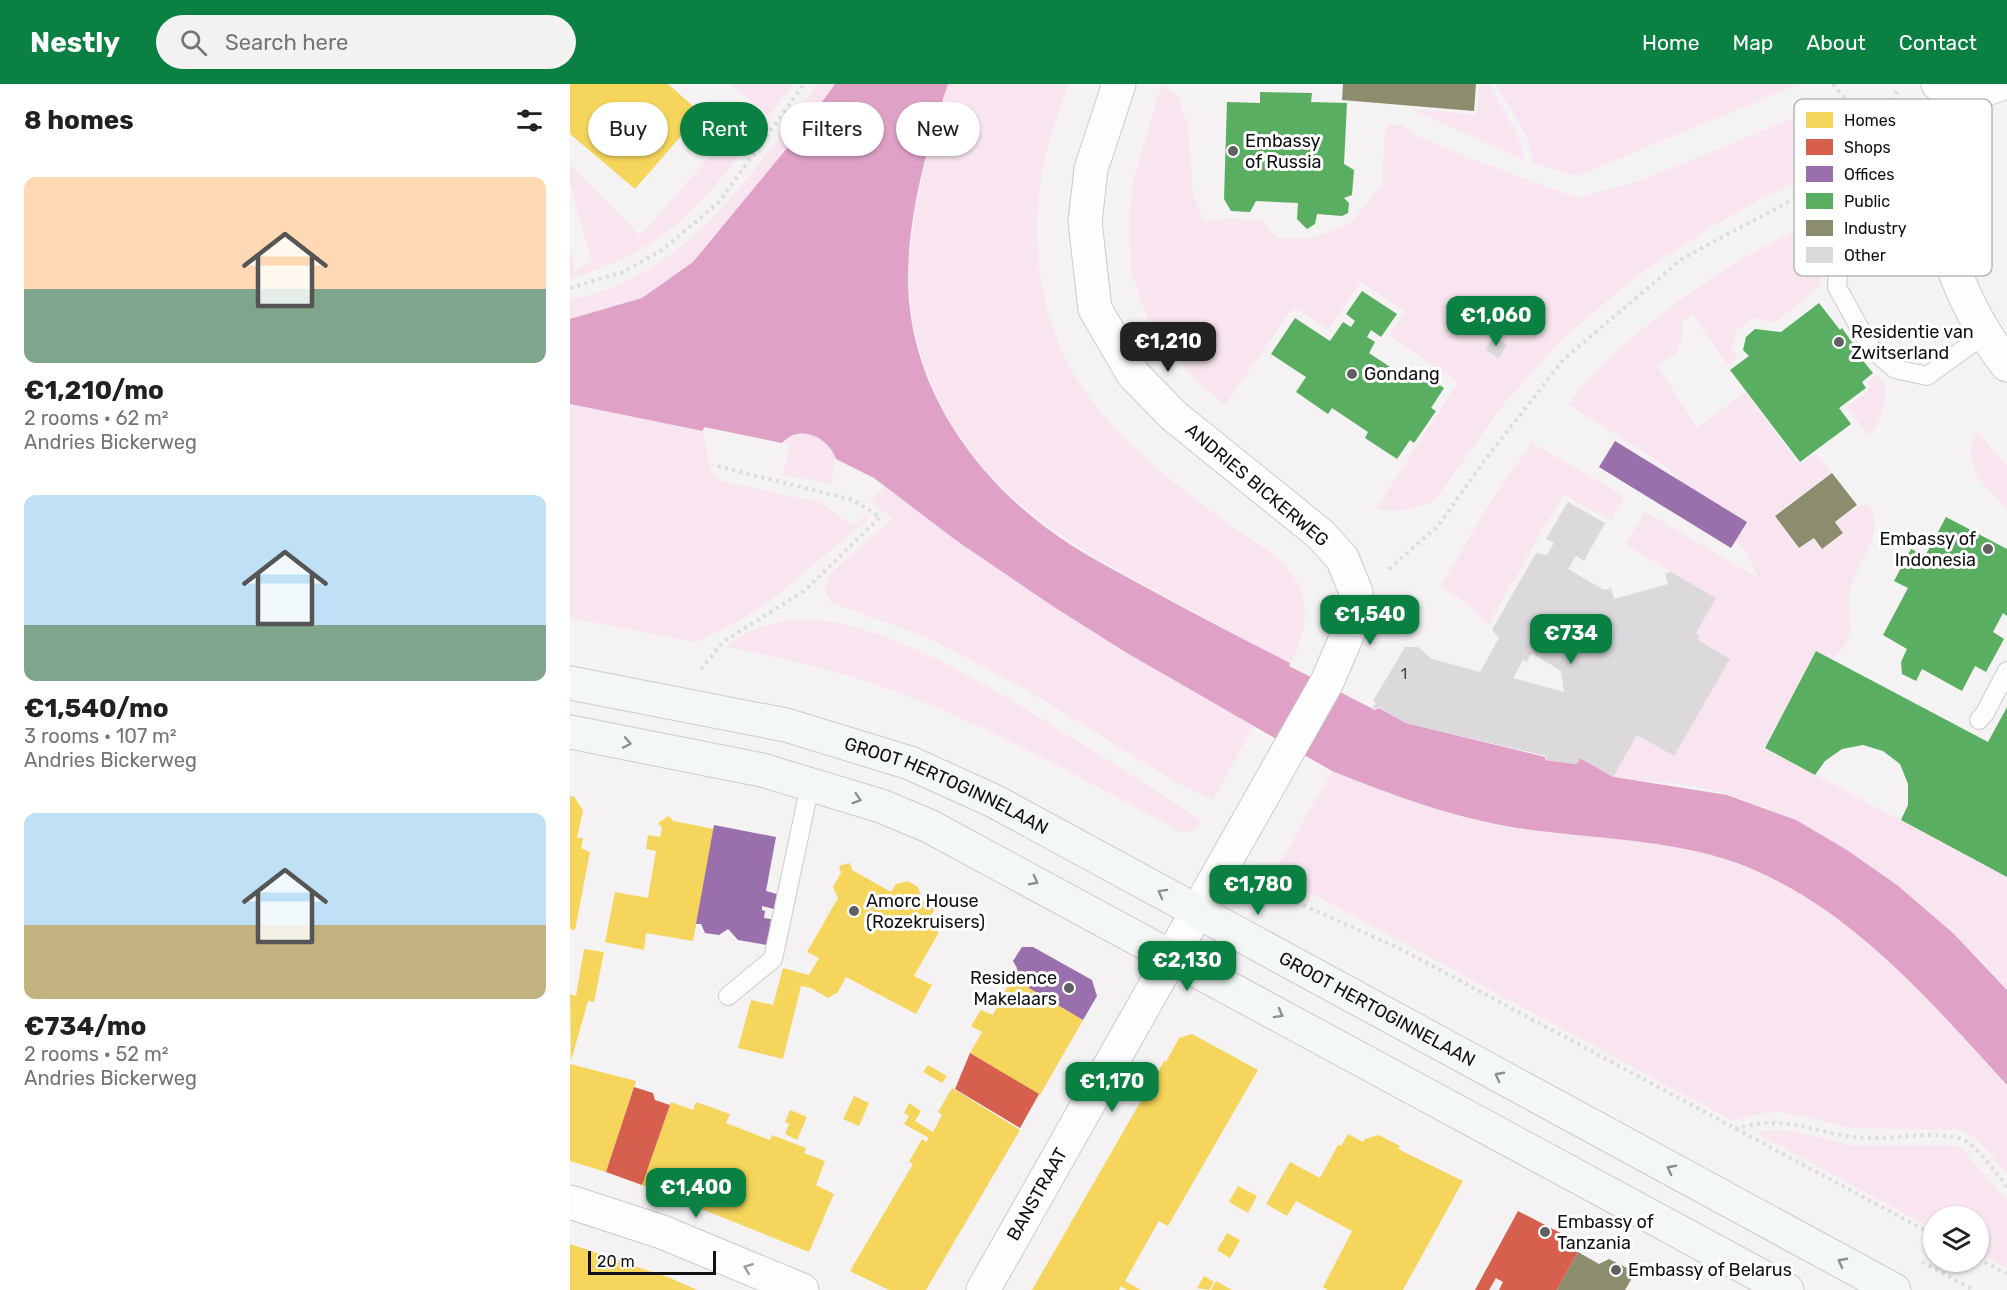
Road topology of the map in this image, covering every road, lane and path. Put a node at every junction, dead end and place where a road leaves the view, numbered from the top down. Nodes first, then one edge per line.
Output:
1 (804, 84) edge
2 (1119, 84) edge
3 (1833, 84) edge
4 (1901, 84) edge
5 (2001, 84) edge
6 (1947, 86) edge
7 (1846, 99) edge
8 (1893, 99) edge
9 (1794, 199) edge
10 (1838, 276) edge
11 (1958, 276) edge
12 (570, 288) edge
13 (1985, 334) junction
14 (2007, 365) edge
15 (713, 465) dead end
16 (1356, 592) junction
17 (701, 670) dead end
18 (2007, 671) edge
19 (570, 683) edge
20 (1979, 720) dead end
21 (570, 732) edge
22 (810, 785) junction
23 (1216, 881) junction
24 (1196, 912) junction
25 (1173, 956) junction
26 (728, 996) dead end
27 (1735, 1129) junction
28 (2007, 1187) edge
29 (570, 1202) edge
30 (1923, 1229) edge
31 (1989, 1265) edge
32 (2007, 1274) edge
33 (802, 1290) edge
34 (983, 1290) edge
35 (1787, 1290) edge
36 (1894, 1290) edge

1 - 12 path
2 - 16 street, ANDRIES BICKERWEG
3 - 7 path
4 - 8 path
5 - 6 street
9 - 16 path
10 - 13 lane
11 - 13 street
13 - 14 street
15 - 17 path
16 - 23 street
18 - 20 lane
24 -> 19 main road, GROOT HERTOGINNELAAN
21 -> 22 main road
22 -> 25 main road
22 - 26 lane
23 - 24 street
23 - 27 path
24 - 25 street, BANSTRAAT
36 -> 24 main road, GROOT HERTOGINNELAAN
25 - 34 street, BANSTRAAT
25 -> 35 main road
27 - 28 path
27 - 30 path
33 -> 29 street
31 - 32 path

